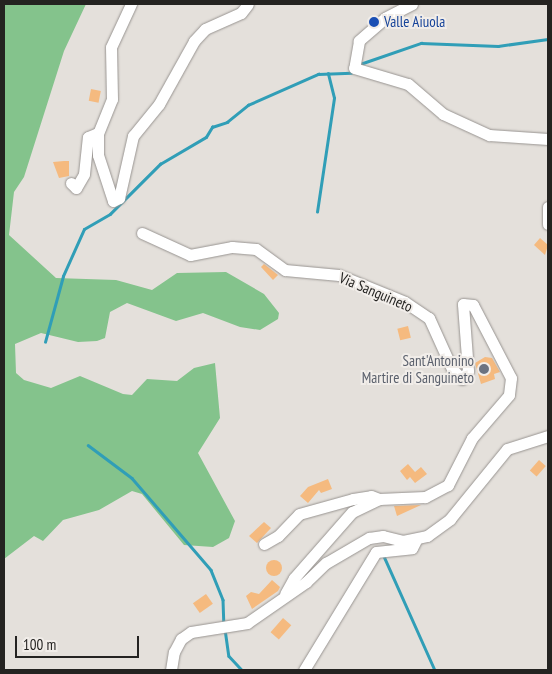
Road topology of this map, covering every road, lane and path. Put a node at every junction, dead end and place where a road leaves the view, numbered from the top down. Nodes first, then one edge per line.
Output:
1 (131, 4) edge
2 (248, 4) edge
3 (412, 4) edge
4 (98, 133) junction
5 (548, 139) edge
6 (71, 183) dead end
7 (548, 207) edge
8 (548, 224) edge
9 (142, 233) dead end
10 (548, 428) edge
11 (544, 437) edge
12 (379, 499) junction
13 (416, 540) junction
14 (264, 544) dead end
15 (285, 594) junction
16 (171, 670) edge
17 (304, 670) edge

1 - 4 street
2 - 4 street
3 - 5 street
4 - 6 street
7 - 8 street
9 - 12 street, Via Sanguineto
10 - 11 street
11 - 13 street
12 - 14 street, Via Sanguineto
12 - 15 street, Via Sanguineto
13 - 15 street
13 - 17 street
15 - 16 street

